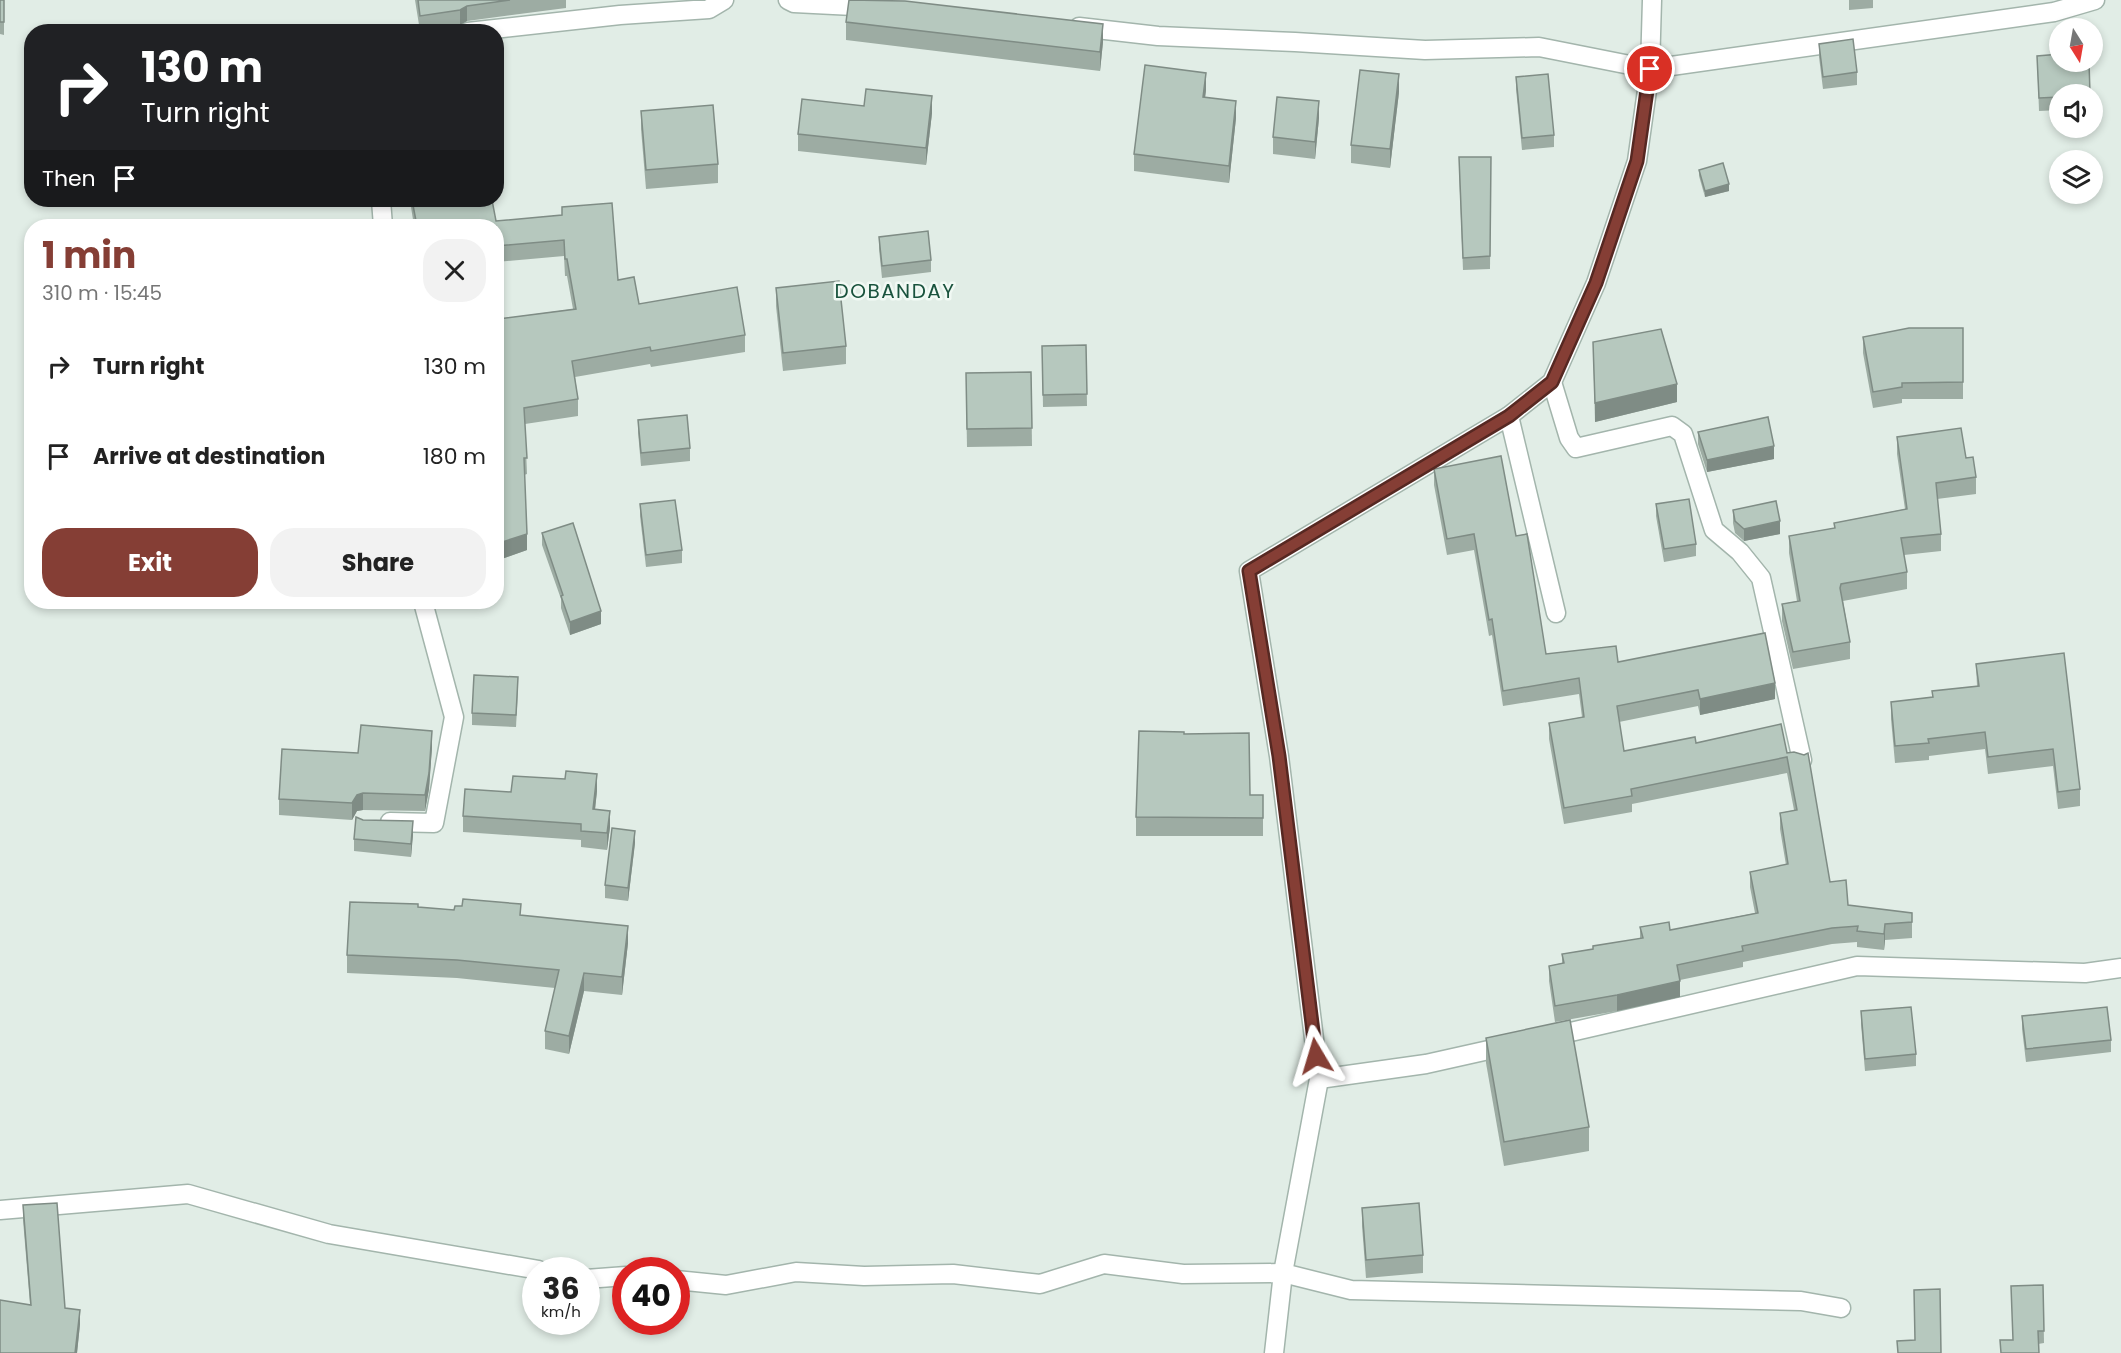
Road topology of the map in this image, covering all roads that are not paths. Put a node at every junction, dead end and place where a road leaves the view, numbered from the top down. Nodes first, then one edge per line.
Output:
1 (724, 0) edge
2 (788, 0) edge
3 (1652, 0) edge
4 (2095, 0) edge
5 (895, 8) edge
6 (1066, 26) edge
7 (504, 28) edge
8 (1650, 69) junction
9 (1552, 382) junction
10 (1509, 416) junction
11 (425, 609) edge
12 (1556, 614) dead end
13 (1802, 760) edge
14 (375, 821) edge
15 (2121, 968) edge
16 (1319, 1079) junction
17 (0, 1210) edge
18 (522, 1267) edge
19 (1283, 1274) junction
20 (690, 1281) edge
21 (1841, 1308) dead end
22 (1274, 1353) edge

1 - 7 street
2 - 5 street
3 - 8 street
4 - 8 street
6 - 8 street
8 - 9 street
9 - 10 street
9 - 13 street
10 - 12 street
10 - 16 street
11 - 14 street
15 - 16 street
16 - 19 street
17 - 18 street
19 - 20 street
19 - 21 street
19 - 22 street

